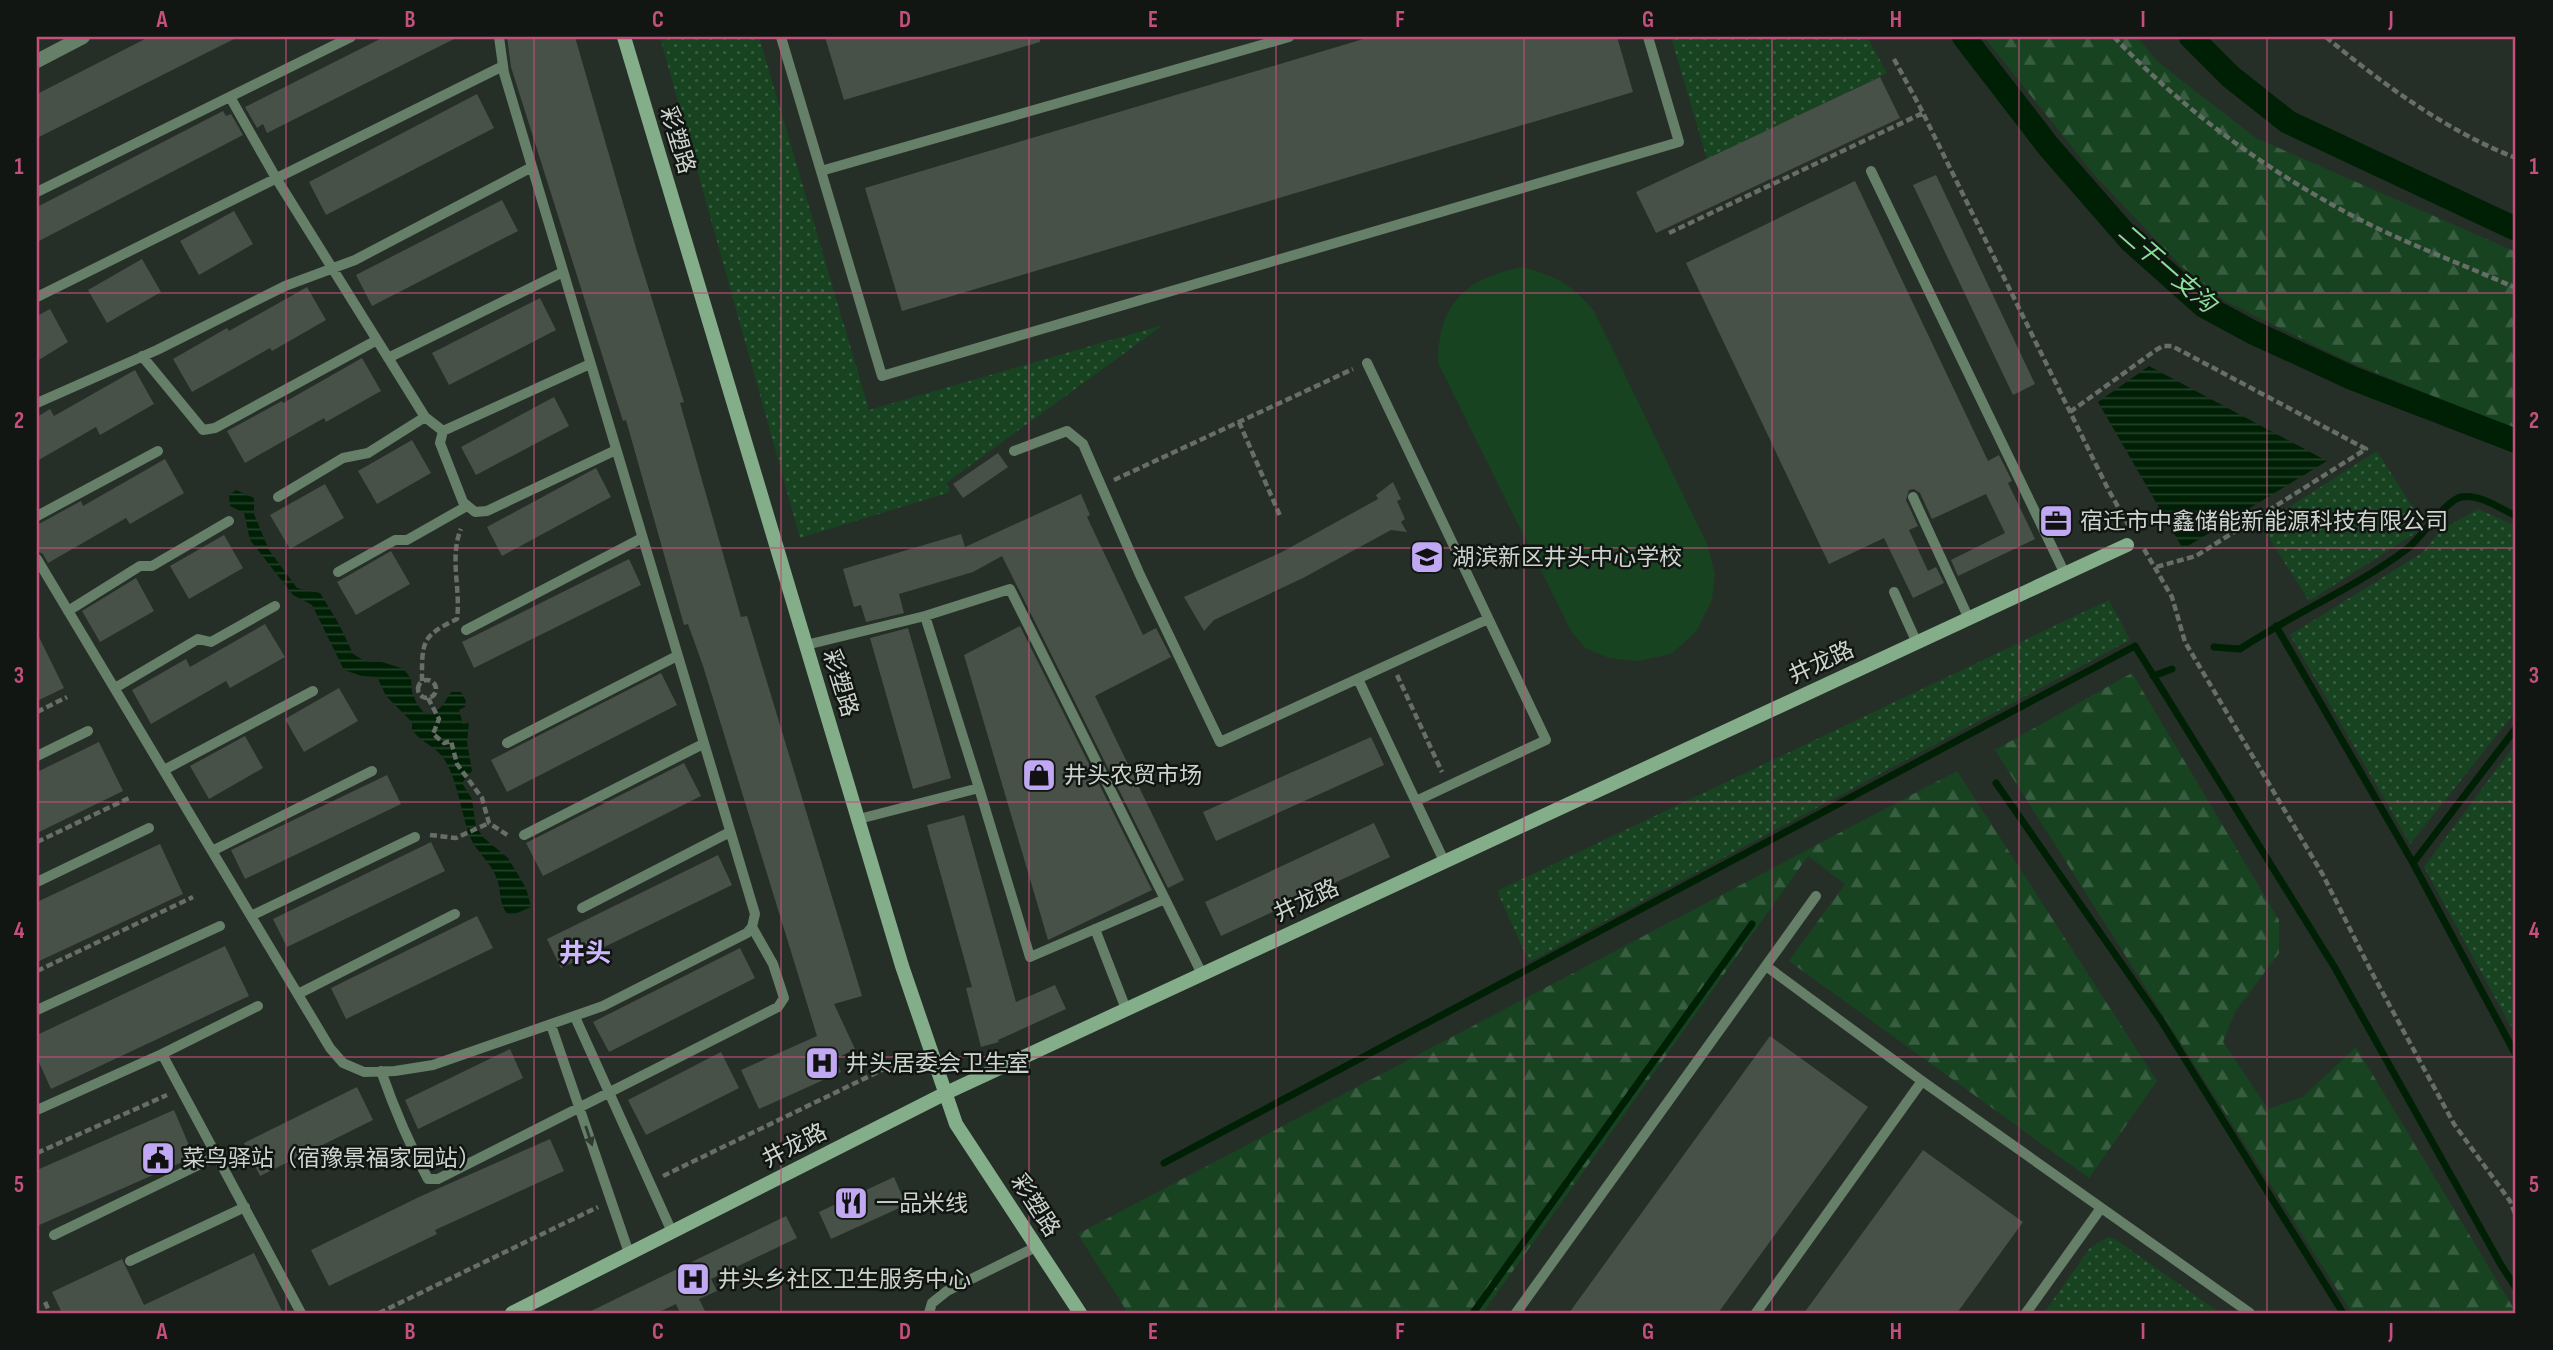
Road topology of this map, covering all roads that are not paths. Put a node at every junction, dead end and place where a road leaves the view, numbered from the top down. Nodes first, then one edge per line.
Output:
1 (83, 37) edge
2 (351, 37) edge
3 (499, 37) edge
4 (624, 37) edge
5 (781, 37) edge
6 (1289, 37) edge
7 (1648, 37) edge
8 (37, 61) edge
9 (503, 65) junction
10 (230, 97) junction
11 (532, 167) junction
12 (821, 171) junction
13 (1871, 171) dead end
14 (276, 178) junction
15 (37, 192) edge
16 (332, 269) junction
17 (563, 272) junction
18 (37, 283) edge
19 (40, 295) edge
20 (377, 341) junction
21 (142, 356) junction
22 (388, 358) junction
23 (1367, 363) road end
24 (590, 364) junction
25 (37, 403) edge
26 (425, 417) junction
27 (443, 431) junction
28 (616, 450) junction
29 (158, 451) dead end
30 (1014, 451) dead end
31 (278, 497) dead end
32 (1913, 497) dead end
33 (471, 509) junction
34 (37, 516) edge
35 (229, 521) dead end
36 (642, 538) junction
37 (2132, 543) road end
38 (37, 559) edge
39 (338, 572) dead end
40 (2065, 574) junction
41 (41, 577) edge
42 (1894, 592) dead end
43 (275, 606) dead end
44 (68, 611) junction
45 (925, 616) junction
46 (1488, 619) junction
47 (1969, 619) junction
48 (466, 630) dead end
49 (1917, 643) junction
50 (806, 645) junction
51 (677, 656) junction
52 (1358, 679) junction
53 (115, 688) junction
54 (313, 691) dead end
55 (88, 731) dead end
56 (507, 744) dead end
57 (703, 744) junction
58 (37, 756) edge
59 (164, 770) junction
60 (372, 771) dead end
61 (979, 788) junction
62 (1416, 801) junction
63 (859, 819) junction
64 (149, 828) dead end
65 (730, 832) junction
66 (524, 835) road end
67 (415, 837) road end
68 (212, 851) junction
69 (1444, 861) junction
70 (37, 882) edge
71 (1816, 897) dead end
72 (1164, 899) junction
73 (582, 908) dead end
74 (455, 914) dead end
75 (251, 916) junction
76 (220, 926) dead end
77 (752, 927) junction
78 (1095, 929) junction
79 (1766, 967) junction
80 (1202, 974) junction
81 (298, 994) junction
82 (258, 1006) dead end
83 (1126, 1009) junction
84 (37, 1010) edge
85 (575, 1017) junction
86 (551, 1025) junction
87 (162, 1054) junction
88 (381, 1071) junction
89 (1922, 1081) junction
90 (946, 1093) junction
91 (610, 1094) junction
92 (580, 1109) junction
93 (37, 1110) edge
94 (217, 1156) junction
95 (245, 1207) junction
96 (2101, 1208) junction
97 (672, 1232) junction
98 (54, 1234) dead end
99 (1037, 1247) junction
100 (629, 1254) junction
101 (131, 1261) dead end
102 (534, 1308) edge
103 (301, 1313) edge
104 (512, 1313) edge
105 (929, 1313) edge
106 (1080, 1313) edge
107 (1516, 1313) edge
108 (1756, 1313) edge
109 (2026, 1313) edge
110 (2250, 1313) edge

1 - 8 street
2 - 10 lane
3 - 9 lane
4 - 50 street, 彩塑路
5 - 12 lane
6 - 12 lane
7 - 12 lane
9 - 11 lane
9 - 14 lane
10 - 14 lane
10 - 15 lane
11 - 16 lane
11 - 17 lane
13 - 40 lane
14 - 16 lane
14 - 19 lane
16 - 20 lane
16 - 21 lane
17 - 22 lane
17 - 24 lane
18 - 19 lane
20 - 21 lane
20 - 22 lane
21 - 25 lane
22 - 26 lane
23 - 46 lane
24 - 27 lane
24 - 28 lane
26 - 27 lane
26 - 31 lane
27 - 33 lane
28 - 33 lane
28 - 36 lane
29 - 34 lane
30 - 52 lane
32 - 47 lane
33 - 39 lane
35 - 44 lane
36 - 48 lane
36 - 51 lane
37 - 40 street, 井龙路
38 - 41 lane
40 - 47 street, 井龙路
41 - 44 lane
42 - 49 lane
43 - 53 lane
44 - 53 lane
45 - 50 lane
45 - 61 lane
45 - 72 lane
46 - 52 lane
46 - 62 lane
47 - 49 street, 井龙路
49 - 69 street, 井龙路
50 - 63 street, 彩塑路
51 - 56 lane
51 - 57 lane
52 - 62 lane
53 - 59 lane
54 - 59 lane
55 - 58 lane
57 - 65 lane
57 - 66 lane
59 - 68 lane
60 - 68 lane
61 - 63 lane
61 - 78 lane
62 - 69 lane
63 - 90 street, 彩塑路
64 - 70 lane
65 - 73 lane
65 - 77 lane
67 - 75 lane
68 - 75 lane
69 - 80 street, 井龙路
71 - 79 lane
72 - 78 lane
72 - 80 lane
74 - 81 lane
75 - 81 lane
76 - 84 lane
77 - 85 lane
77 - 91 lane
78 - 83 lane
79 - 89 lane
79 - 107 lane
80 - 83 street, 井龙路
81 - 88 lane
82 - 87 lane
83 - 90 street, 井龙路
85 - 86 lane
85 - 91 lane
86 - 88 lane
86 - 92 lane
87 - 93 lane
87 - 94 lane
88 - 92 lane
89 - 96 lane
89 - 108 lane
90 - 97 street, 井龙路
90 - 99 street, 彩塑路
91 - 92 lane
91 - 97 lane
92 -> 100 lane
94 - 95 lane
94 - 98 lane
95 - 101 lane
95 - 103 lane
96 - 109 lane
96 - 110 lane
97 - 100 street, 井龙路
99 - 105 lane
99 - 106 street, 彩塑路
100 - 102 street, 井龙路
102 - 104 street, 井龙路

